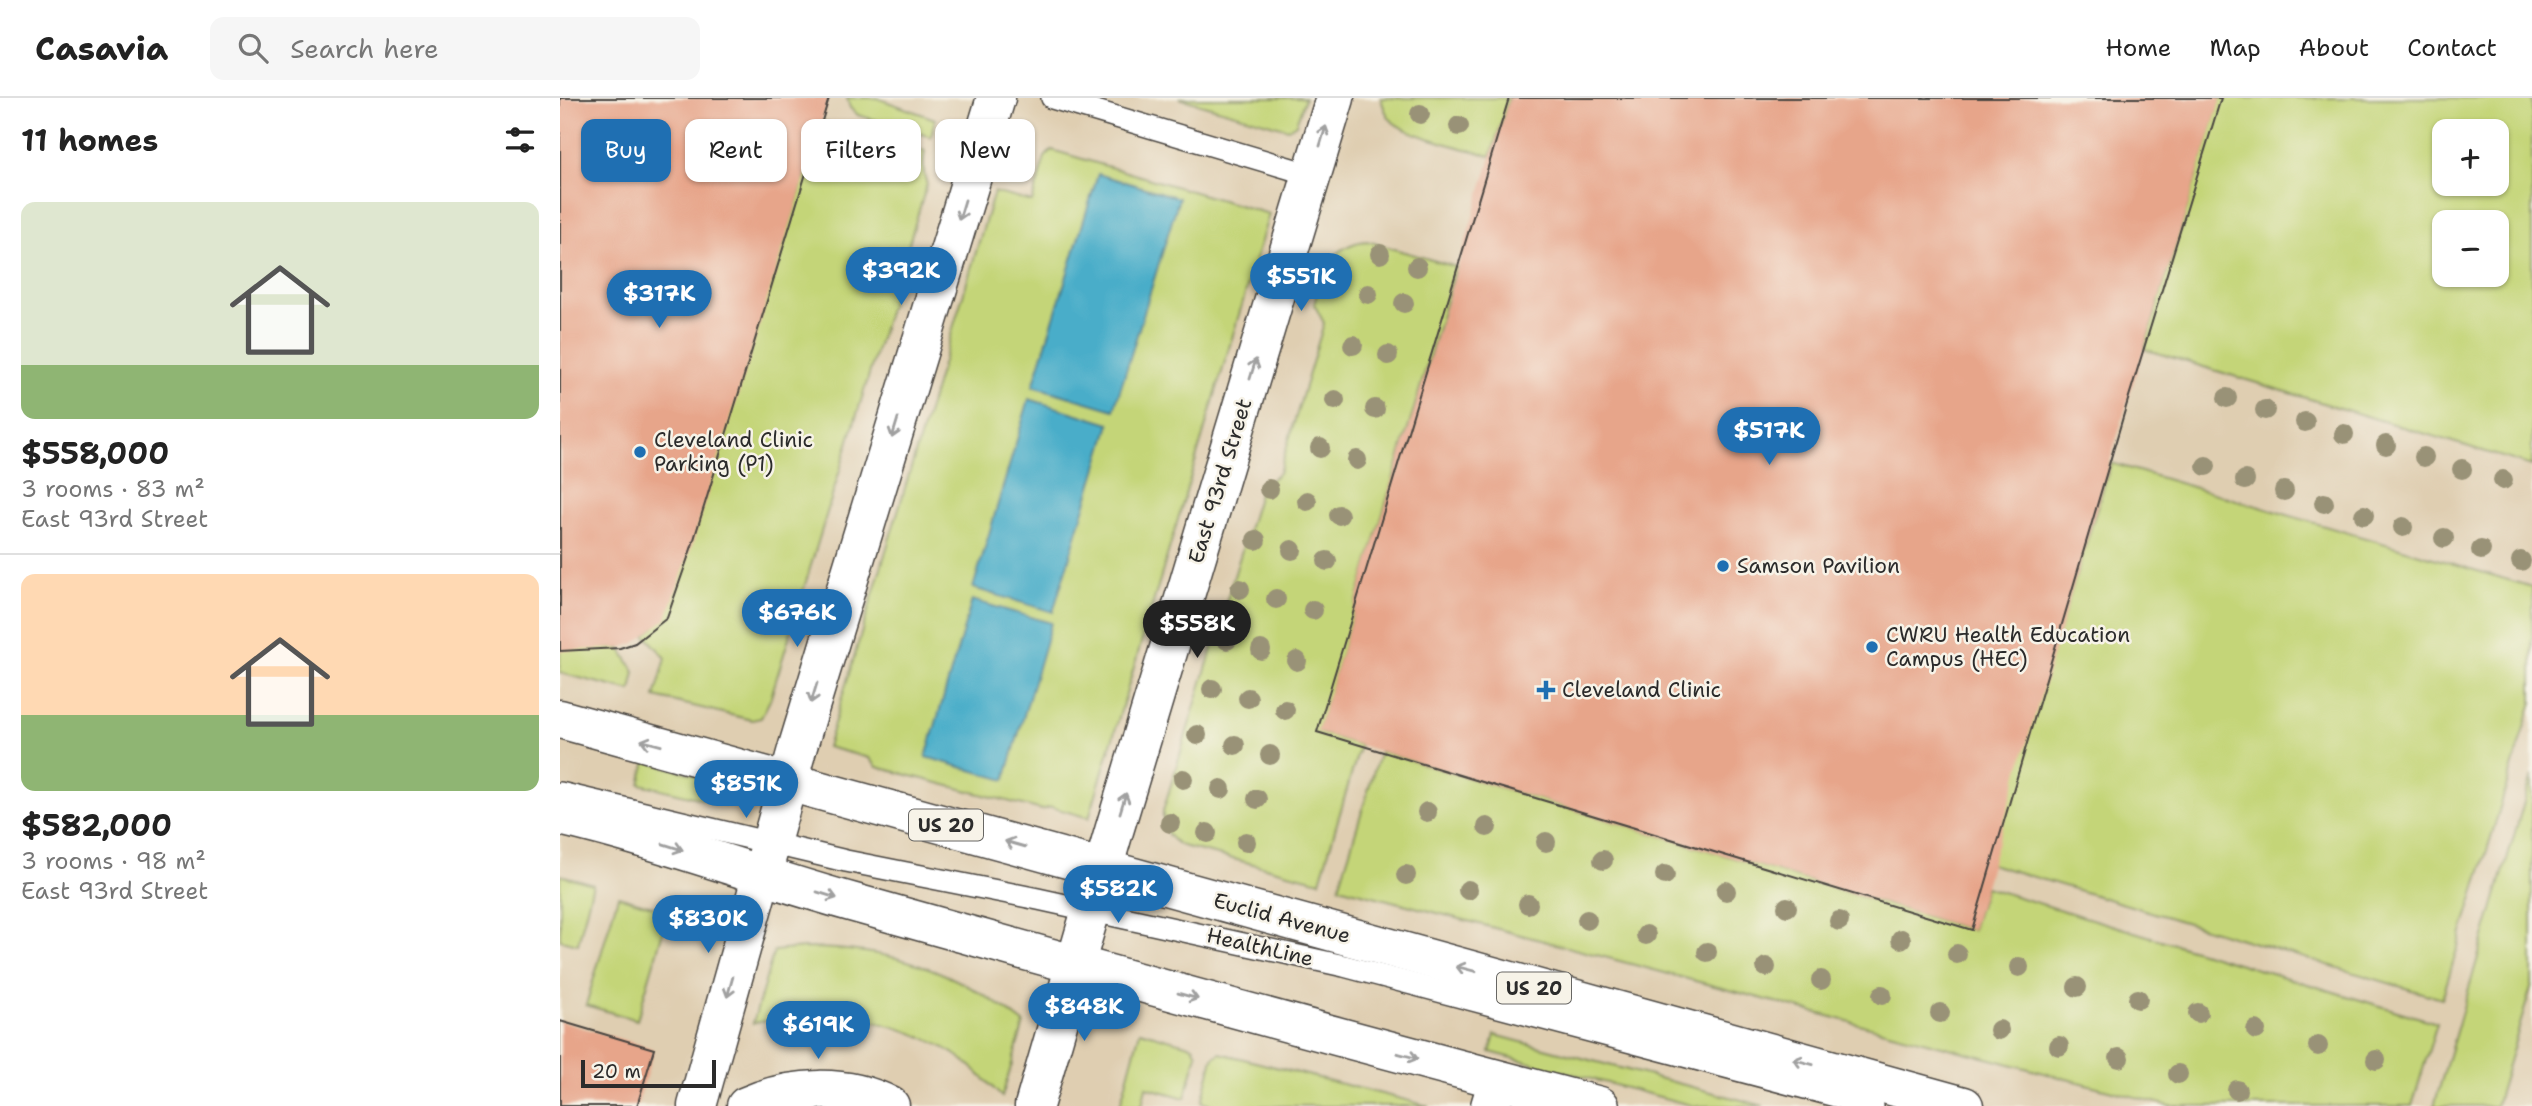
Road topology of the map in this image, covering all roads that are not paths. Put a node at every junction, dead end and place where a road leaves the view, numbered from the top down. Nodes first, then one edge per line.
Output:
1 (996, 98) edge
2 (1052, 98) edge
3 (1335, 98) edge
4 (1312, 175) junction
5 (560, 719) edge
6 (788, 781) junction
7 (560, 793) edge
8 (560, 816) edge
9 (766, 859) junction
10 (1104, 869) junction
11 (1091, 911) junction
12 (1076, 964) junction
13 (1494, 1093) edge
14 (697, 1106) edge
15 (746, 1106) edge
16 (890, 1106) edge
17 (1034, 1106) edge
18 (1600, 1106) edge
19 (1873, 1106) edge
20 (1964, 1106) edge

1 -> 6 main road
2 - 4 lane
4 -> 3 main road, East 93rd Street
10 -> 4 main road, East 93rd Street
6 -> 5 main road, Euclid Avenue / US 20
6 - 9 main road
10 -> 6 main road, Euclid Avenue / US 20
7 - 9 lane, HealthLine
8 -> 9 main road
9 - 11 lane, HealthLine
9 -> 12 main road
9 -> 14 main road
10 - 11 main road, East 93rd Street
20 -> 10 main road, Euclid Avenue / US 20
11 - 12 main road, East 93rd Street
11 - 19 lane, HealthLine
12 -> 13 main road
12 - 17 main road, East 93rd Street
13 - 18 main road
15 - 16 main road

